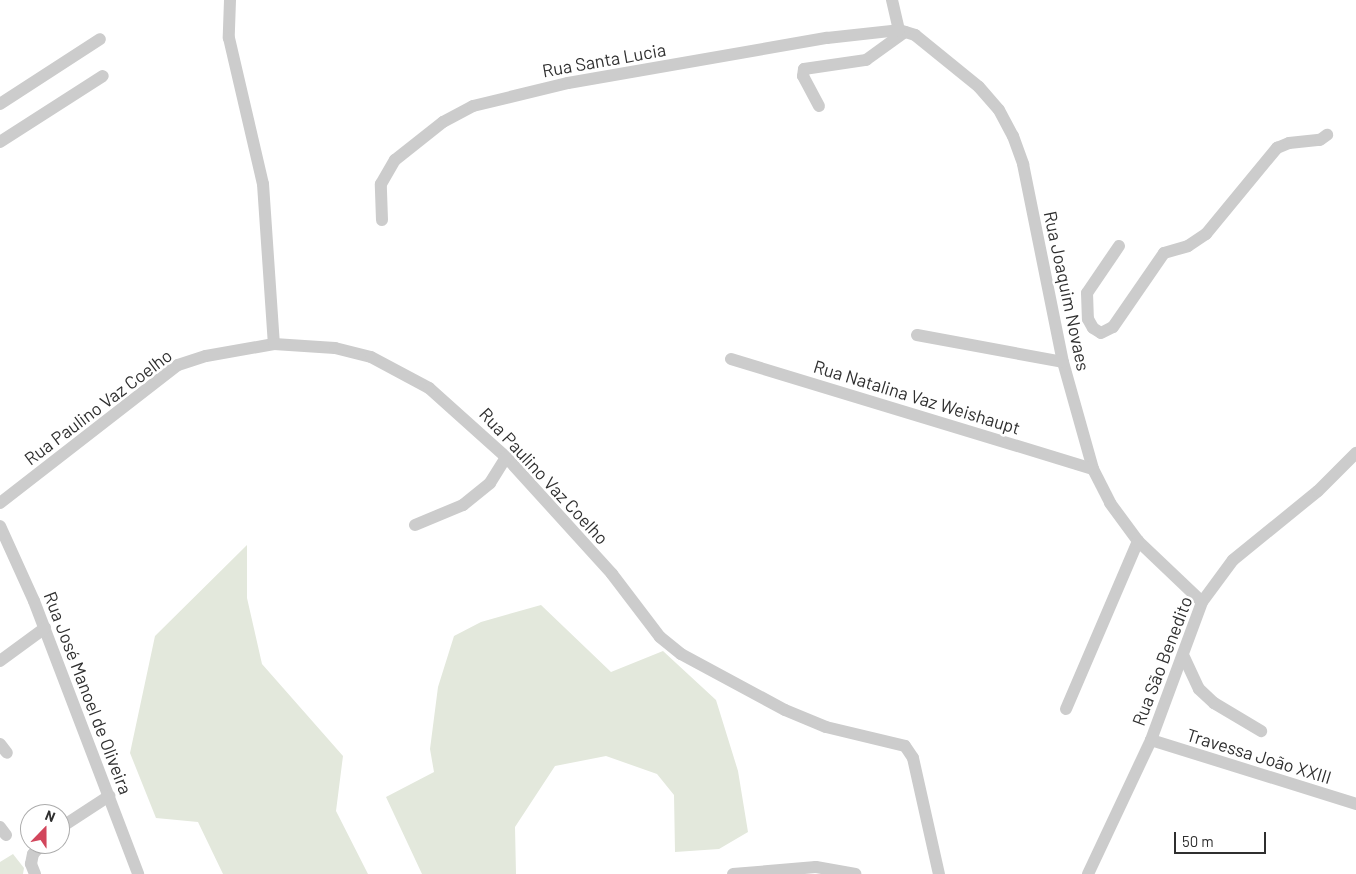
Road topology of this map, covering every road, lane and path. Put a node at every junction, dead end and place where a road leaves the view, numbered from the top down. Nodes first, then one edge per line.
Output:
1 (230, 0) edge
2 (892, 0) edge
3 (902, 31) junction
4 (100, 39) dead end
5 (103, 76) dead end
6 (0, 104) edge
7 (819, 106) dead end
8 (1327, 135) dead end
9 (0, 142) edge
10 (382, 220) dead end
11 (1118, 246) dead end
12 (917, 335) dead end
13 (274, 344) junction
14 (731, 360) dead end
15 (1063, 362) junction
16 (1356, 453) edge
17 (506, 457) junction
18 (1092, 469) junction
19 (0, 503) edge
20 (415, 524) dead end
21 (0, 526) edge
22 (1138, 541) junction
23 (1202, 602) junction
24 (45, 628) junction
25 (1184, 657) junction
26 (0, 661) edge
27 (1066, 709) dead end
28 (1261, 731) dead end
29 (1151, 740) junction
30 (109, 796) junction
31 (1356, 804) edge
32 (70, 821) edge
33 (33, 854) edge
34 (35, 874) edge
35 (138, 874) edge
36 (733, 874) edge
37 (855, 874) edge
38 (939, 874) edge
39 (1088, 874) edge

1 - 13 street
2 - 3 street
3 - 7 street
3 - 10 street, Rua Santa Lucia
3 - 15 street, Rua Joaquim Novaes
4 - 6 street
5 - 9 street
8 - 11 street
12 - 15 street
13 - 17 street, Rua Paulino Vaz Coelho
13 - 19 street, Rua Paulino Vaz Coelho
14 - 18 street, Rua Natalina Vaz Weishaupt
15 - 18 street, Rua Joaquim Novaes
16 - 23 street, Rua São Benedito
17 - 20 street
17 - 38 street, Rua Paulino Vaz Coelho
18 - 22 street, Rua Joaquim Novaes
21 - 24 street, Rua José Manoel de Oliveira
22 - 23 street, Rua Joaquim Novaes
22 - 27 street
23 - 25 street, Rua São Benedito
24 - 26 street
24 - 30 street, Rua José Manoel de Oliveira
25 - 28 street
25 - 29 street, Rua São Benedito
29 - 31 street, Travessa João XXIII
29 - 39 street, Rua São Benedito
30 - 32 street
30 - 35 street, Rua José Manoel de Oliveira
33 - 34 street
36 - 37 street

